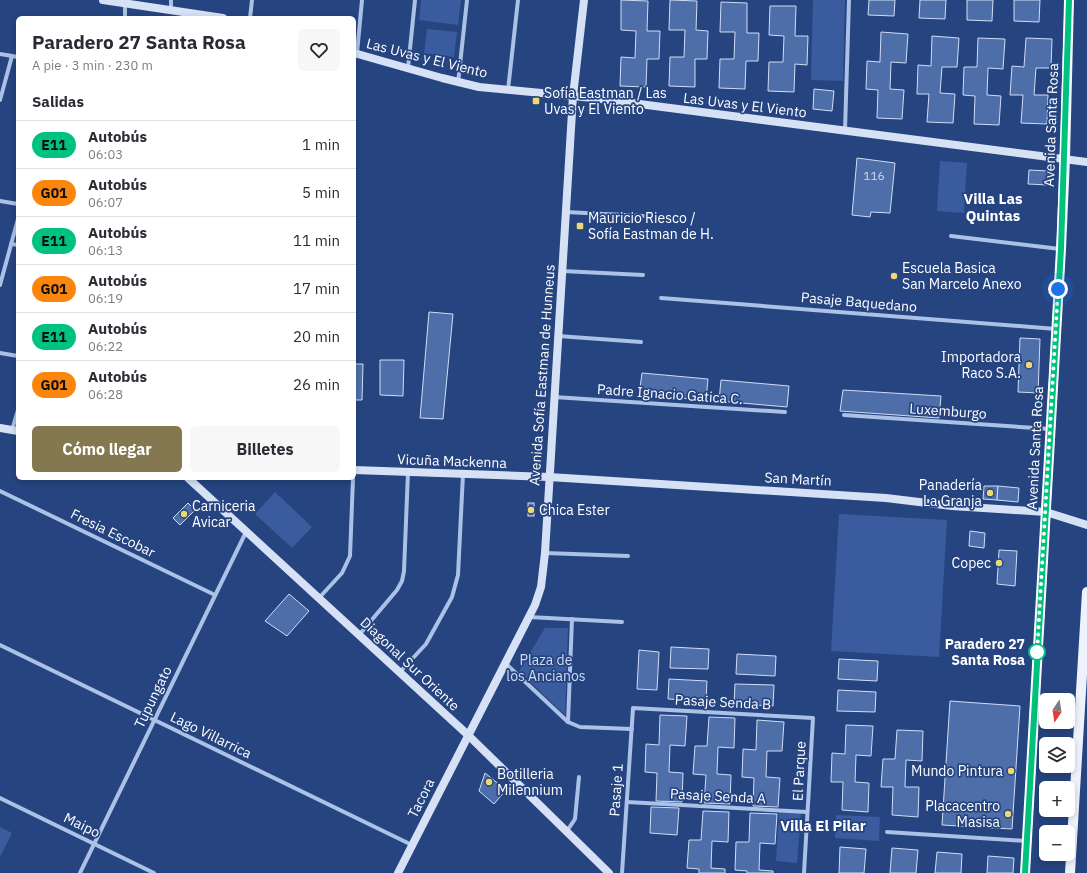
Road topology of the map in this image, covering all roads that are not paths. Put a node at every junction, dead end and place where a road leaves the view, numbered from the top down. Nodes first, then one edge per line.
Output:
1 (103, 0) edge
2 (171, 0) edge
3 (252, 0) edge
4 (362, 0) edge
5 (415, 0) edge
6 (467, 0) edge
7 (518, 0) edge
8 (584, 0) edge
9 (849, 0) edge
10 (1069, 0) edge
11 (125, 2) edge
12 (171, 10) junction
13 (125, 16) edge
14 (210, 16) edge
15 (250, 16) edge
16 (356, 45) edge
17 (356, 53) edge
18 (0, 54) edge
19 (12, 56) junction
20 (16, 57) edge
21 (408, 68) junction
22 (458, 83) junction
23 (508, 90) junction
24 (573, 96) junction
25 (0, 100) edge
26 (845, 130) junction
27 (1065, 159) junction
28 (1087, 162) edge
29 (0, 202) edge
30 (16, 204) edge
31 (566, 212) junction
32 (643, 216) dead end
33 (16, 226) edge
34 (951, 236) dead end
35 (11, 244) junction
36 (16, 245) edge
37 (1061, 249) junction
38 (562, 271) junction
39 (643, 275) dead end
40 (0, 284) edge
41 (661, 298) dead end
42 (1056, 329) junction
43 (558, 336) junction
44 (641, 342) dead end
45 (0, 353) edge
46 (16, 356) edge
47 (554, 397) junction
48 (784, 412) dead end
49 (844, 415) dead end
50 (0, 428) edge
51 (1051, 429) junction
52 (15, 431) edge
53 (356, 470) edge
54 (408, 472) junction
55 (463, 474) junction
56 (549, 478) junction
57 (190, 480) edge
58 (353, 480) edge
59 (0, 490) edge
60 (1046, 512) junction
61 (1087, 525) edge
62 (246, 531) junction
63 (544, 553) junction
64 (628, 556) dead end
65 (1087, 592) edge
66 (216, 595) junction
67 (319, 598) junction
68 (529, 617) junction
69 (572, 619) junction
70 (622, 622) dead end
71 (359, 635) junction
72 (0, 645) edge
73 (505, 663) junction
74 (400, 672) junction
75 (633, 708) joint
76 (812, 718) joint
77 (154, 720) junction
78 (568, 722) junction
79 (632, 729) junction
80 (468, 735) junction
81 (579, 777) dead end
82 (0, 798) edge
83 (627, 802) junction
84 (807, 812) junction
85 (567, 831) junction
86 (887, 832) dead end
87 (1026, 841) junction
88 (94, 844) junction
89 (412, 845) junction
90 (80, 873) edge
91 (154, 873) edge
92 (398, 873) edge
93 (609, 873) edge
94 (622, 873) edge
95 (804, 873) edge
96 (1024, 873) edge
97 (1070, 873) edge

1 - 11 street
2 - 12 street
3 - 15 street
4 - 16 street
5 - 21 street
6 - 22 street
7 - 23 street
8 - 24 street, Avenida Sofía Eastman de Hunneus
9 - 26 street
10 - 27 main road, Avenida Santa Rosa
11 - 12 street
11 - 13 street
12 - 14 street
17 - 21 street, Las Uvas y El Viento
18 - 19 street
19 - 20 street
19 - 25 street
21 - 22 street, Las Uvas y El Viento
22 - 23 street, Las Uvas y El Viento
23 - 24 street, Las Uvas y El Viento
24 - 26 street, Las Uvas y El Viento
24 - 31 street, Avenida Sofía Eastman de Hunneus
26 - 27 street, Las Uvas y El Viento
27 - 28 street, Las Uvas y El Viento
27 - 37 main road, Avenida Santa Rosa
29 - 30 street
31 - 32 street
31 - 38 street, Avenida Sofía Eastman de Hunneus
33 - 35 street
34 - 37 street
35 - 36 street
35 - 40 street
37 - 42 main road, Avenida Santa Rosa
38 - 39 street
38 - 43 street, Avenida Sofía Eastman de Hunneus
41 - 42 street, Pasaje Baquedano
42 - 51 main road, Avenida Santa Rosa
43 - 44 street
43 - 47 street, Avenida Sofía Eastman de Hunneus
45 - 46 street
47 - 48 street, Padre Ignacio Gatica C.
47 - 56 street, Avenida Sofía Eastman de Hunneus
49 - 51 street, Luxemburgo
50 - 52 street
51 - 60 main road, Avenida Santa Rosa
53 - 54 street, Vicuña Mackenna
54 - 55 street, Vicuña Mackenna
54 - 71 street
55 - 56 street, Vicuña Mackenna
55 - 74 street
56 - 60 street, San Martín
56 - 63 street, Avenida Sofía Eastman de Hunneus
57 - 62 street, Diagonal Sur Oriente
58 - 67 street
59 - 66 street, Fresia Escobar
60 - 61 street
60 - 87 main road, Avenida Santa Rosa
62 - 66 street, Tupungato
62 - 67 street, Diagonal Sur Oriente
63 - 64 street
63 - 68 street, Avenida Sofía Eastman de Hunneus
65 - 97 main road
66 - 77 street, Tupungato
67 - 71 street, Diagonal Sur Oriente
68 - 69 street
68 - 73 street, Avenida Sofía Eastman de Hunneus
69 - 70 street
69 - 78 street
71 - 74 street, Diagonal Sur Oriente
72 - 77 street, Lago Villarrica
73 - 78 street
73 - 80 street, Avenida Sofía Eastman de Hunneus
74 - 80 street, Diagonal Sur Oriente
75 - 76 street, Pasaje Senda B
75 - 79 street, Pasaje 1
76 - 84 street, El Parque
77 - 88 street, Tupungato
77 - 89 street, Lago Villarrica
78 - 79 street
79 - 83 street, Pasaje 1
80 - 85 street, Diagonal Sur Oriente
80 - 89 street, Tacora
81 - 85 street
82 - 88 street, Maipo
83 - 84 street, Pasaje Senda A
83 - 94 street, Pasaje 1
84 - 95 street, El Parque
85 - 93 street, Diagonal Sur Oriente
86 - 87 street
87 - 96 main road, Avenida Santa Rosa
88 - 90 street, Tupungato
88 - 91 street, Maipo
89 - 92 street, Tacora

